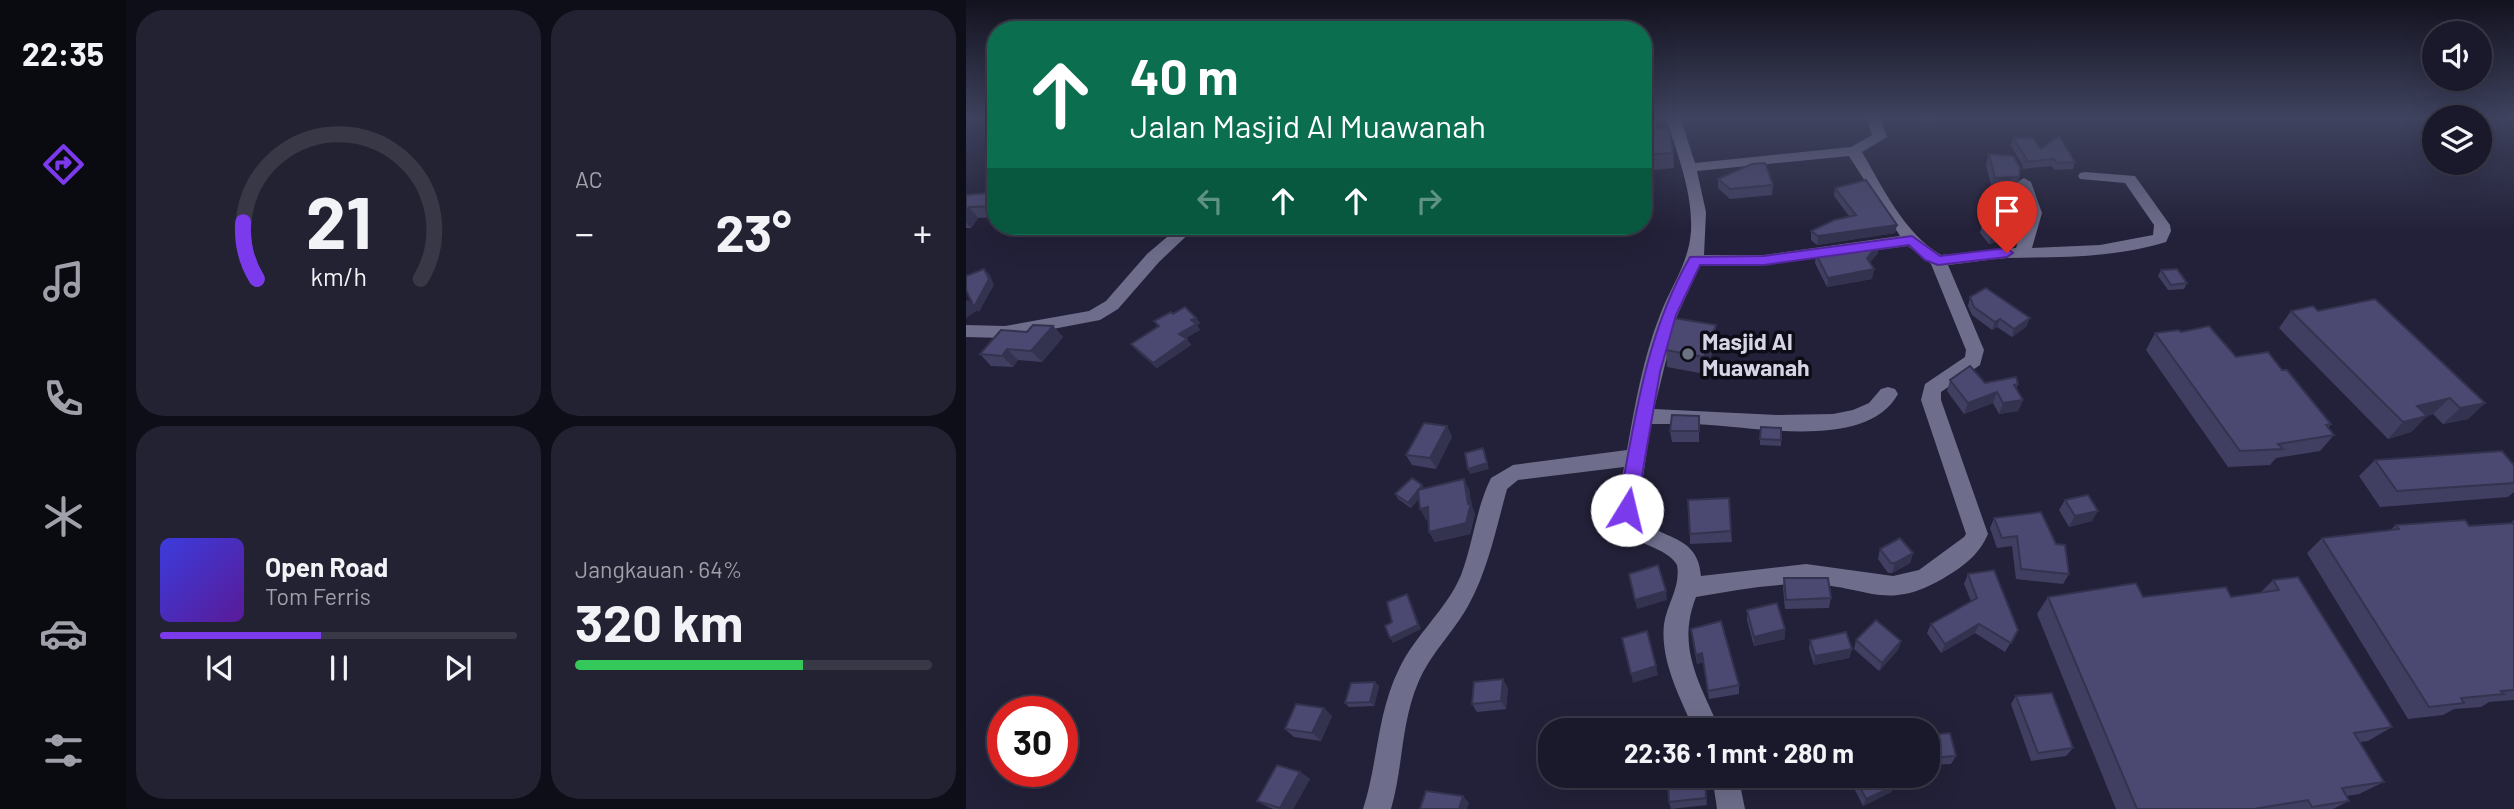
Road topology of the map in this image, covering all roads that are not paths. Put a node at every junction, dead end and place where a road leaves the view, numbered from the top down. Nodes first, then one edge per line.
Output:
1 (1683, 155) edge
2 (1817, 155) edge
3 (1856, 155) edge
4 (1687, 168) junction
5 (2085, 176) dead end
6 (2024, 182) dead end
7 (1179, 235) edge
8 (1912, 240) junction
9 (2023, 252) junction
10 (1695, 261) junction
11 (1938, 261) junction
12 (966, 331) edge
13 (1888, 394) dead end
14 (1643, 416) junction
15 (1636, 457) junction
16 (1689, 588) junction
17 (1702, 718) edge
18 (1727, 788) edge
19 (1377, 809) edge
20 (1731, 809) edge

1 - 4 street
2 - 4 street
3 - 8 street
4 - 10 street
5 - 9 street
6 - 9 street
7 - 12 street
8 - 10 street
8 - 11 street
9 - 11 street
10 - 14 street
11 - 16 street
13 - 14 street
14 - 15 street
15 - 16 street
15 - 19 street
16 - 17 street
18 - 20 street

